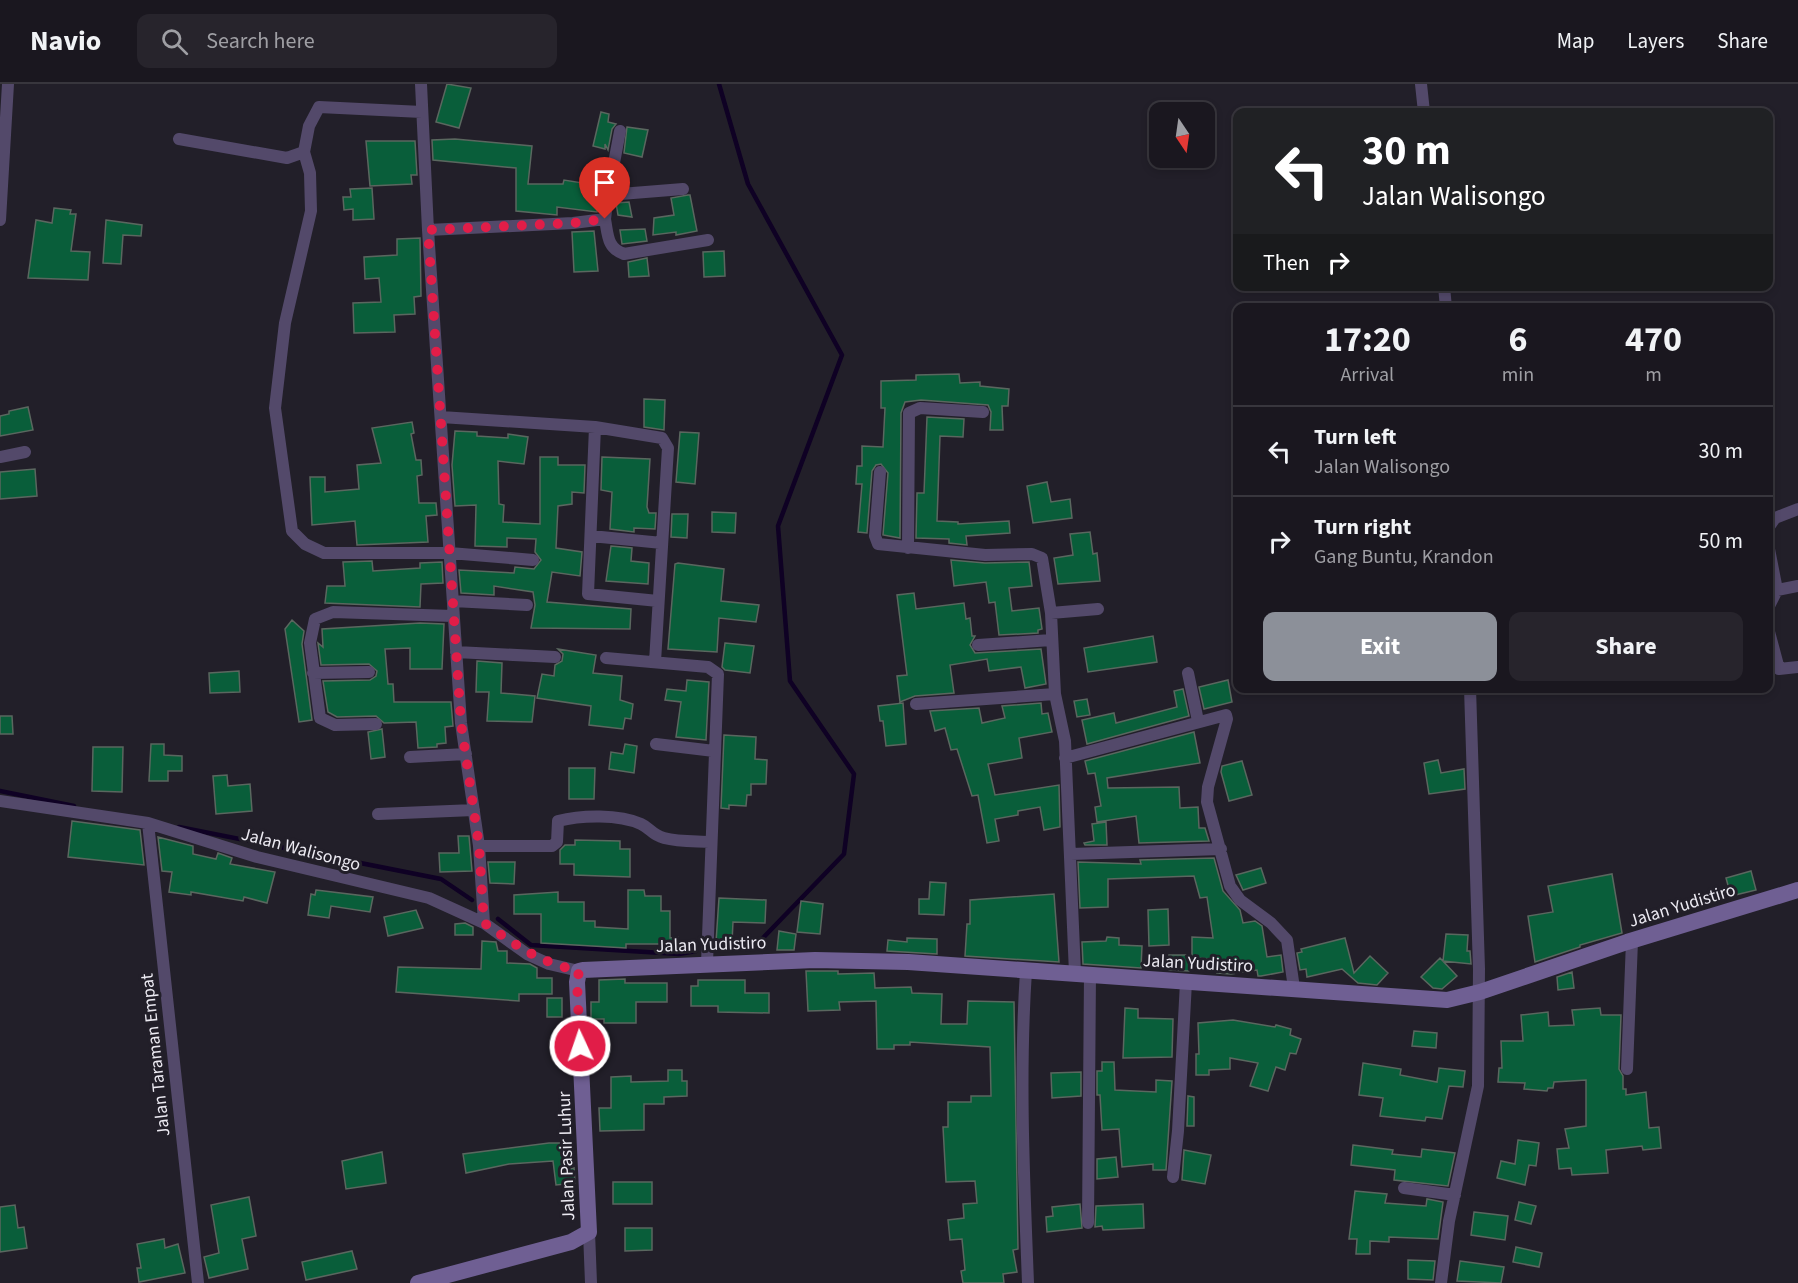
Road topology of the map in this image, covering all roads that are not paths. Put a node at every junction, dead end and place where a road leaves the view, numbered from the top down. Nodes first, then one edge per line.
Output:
1 (8, 84) edge
2 (422, 84) edge
3 (1421, 84) edge
4 (1424, 108) edge
5 (422, 112) junction
6 (620, 131) dead end
7 (179, 139) dead end
8 (304, 152) junction
9 (683, 189) dead end
10 (608, 195) junction
11 (605, 219) junction
12 (0, 220) edge
13 (428, 230) junction
14 (708, 240) dead end
15 (983, 412) dead end
16 (441, 417) junction
17 (595, 427) junction
18 (25, 452) dead end
19 (0, 458) edge
20 (880, 472) dead end
21 (1798, 509) edge
22 (1773, 521) edge
23 (591, 536) junction
24 (662, 543) junction
25 (908, 548) junction
26 (450, 553) junction
27 (533, 560) dead end
28 (1773, 570) edge
29 (1798, 586) edge
30 (1777, 590) junction
31 (1773, 598) edge
32 (658, 601) junction
33 (453, 602) junction
34 (527, 605) dead end
35 (1098, 609) dead end
36 (1051, 613) junction
37 (453, 616) junction
38 (1051, 640) junction
39 (978, 645) dead end
40 (1773, 647) edge
41 (456, 652) junction
42 (555, 657) dead end
43 (606, 658) dead end
44 (655, 662) junction
45 (1798, 668) edge
46 (369, 672) dead end
47 (313, 673) junction
48 (1188, 673) dead end
49 (1470, 693) edge
50 (1055, 694) junction
51 (915, 704) dead end
52 (1198, 721) junction
53 (376, 724) dead end
54 (656, 744) dead end
55 (714, 751) junction
56 (466, 754) junction
57 (410, 757) dead end
58 (1065, 758) junction
59 (0, 801) edge
60 (474, 810) junction
61 (378, 814) dead end
62 (148, 824) junction
63 (711, 842) junction
64 (479, 846) junction
65 (1221, 849) junction
66 (1071, 854) junction
67 (1798, 890) edge
68 (484, 923) junction
69 (1632, 941) junction
70 (707, 963) junction
71 (579, 971) junction
72 (1026, 971) junction
73 (1083, 974) junction
74 (1186, 982) junction
75 (1294, 988) junction
76 (1480, 992) junction
77 (1627, 1069) dead end
78 (1173, 1177) dead end
79 (1404, 1188) dead end
80 (1455, 1196) junction
81 (1088, 1223) dead end
82 (589, 1232) junction
83 (198, 1283) edge
84 (418, 1283) edge
85 (591, 1283) edge
86 (1028, 1283) edge
87 (1441, 1283) edge

1 - 12 street
2 - 5 street
3 - 4 street
5 - 8 street
5 - 13 street
6 - 10 street
7 - 8 street
8 - 26 street
9 - 10 street
10 - 11 street
11 - 13 street
11 - 14 street
13 - 16 street
15 - 25 street
16 - 17 street
16 - 26 street
17 - 23 street
17 - 24 street
18 - 19 street
20 - 25 street
21 - 22 street
23 - 24 street
23 - 32 street
24 - 32 street
25 - 36 street
26 - 27 street
26 - 33 street
28 - 30 street
29 - 30 street
30 - 31 street
32 - 44 street
33 - 34 street
33 - 37 street
35 - 36 street
36 - 38 street
37 - 41 street
37 - 47 street
38 - 39 street
38 - 50 street
40 - 45 street
41 - 42 street
41 - 56 street
43 - 44 street
44 - 55 street
46 - 47 street
47 - 53 street
48 - 52 street
49 - 76 street
50 - 51 street
50 - 58 street
52 - 58 street
52 - 65 street
54 - 55 street
55 - 63 street
56 - 57 street
56 - 60 street
58 - 66 street
59 - 62 street, Jalan Walisongo
60 - 61 street
60 - 64 street
62 - 68 street, Jalan Walisongo
62 - 83 street, Jalan Taraman Empat
63 - 64 street
63 - 70 street
64 - 68 street
65 - 66 street
65 - 75 street
66 - 73 street
67 - 69 street, Jalan Yudistiro
68 - 71 street, Jalan Walisongo
69 - 76 street, Jalan Yudistiro
69 - 77 street
70 - 71 street, Jalan Yudistiro
70 - 72 street, Jalan Yudistiro
71 - 82 street, Jalan Pasir Luhur
72 - 73 street, Jalan Yudistiro
72 - 86 street
73 - 74 street, Jalan Yudistiro
73 - 81 street
74 - 75 street, Jalan Yudistiro
74 - 78 street
75 - 76 street, Jalan Yudistiro
76 - 80 street
79 - 80 street
80 - 87 street
82 - 84 street
82 - 85 street

